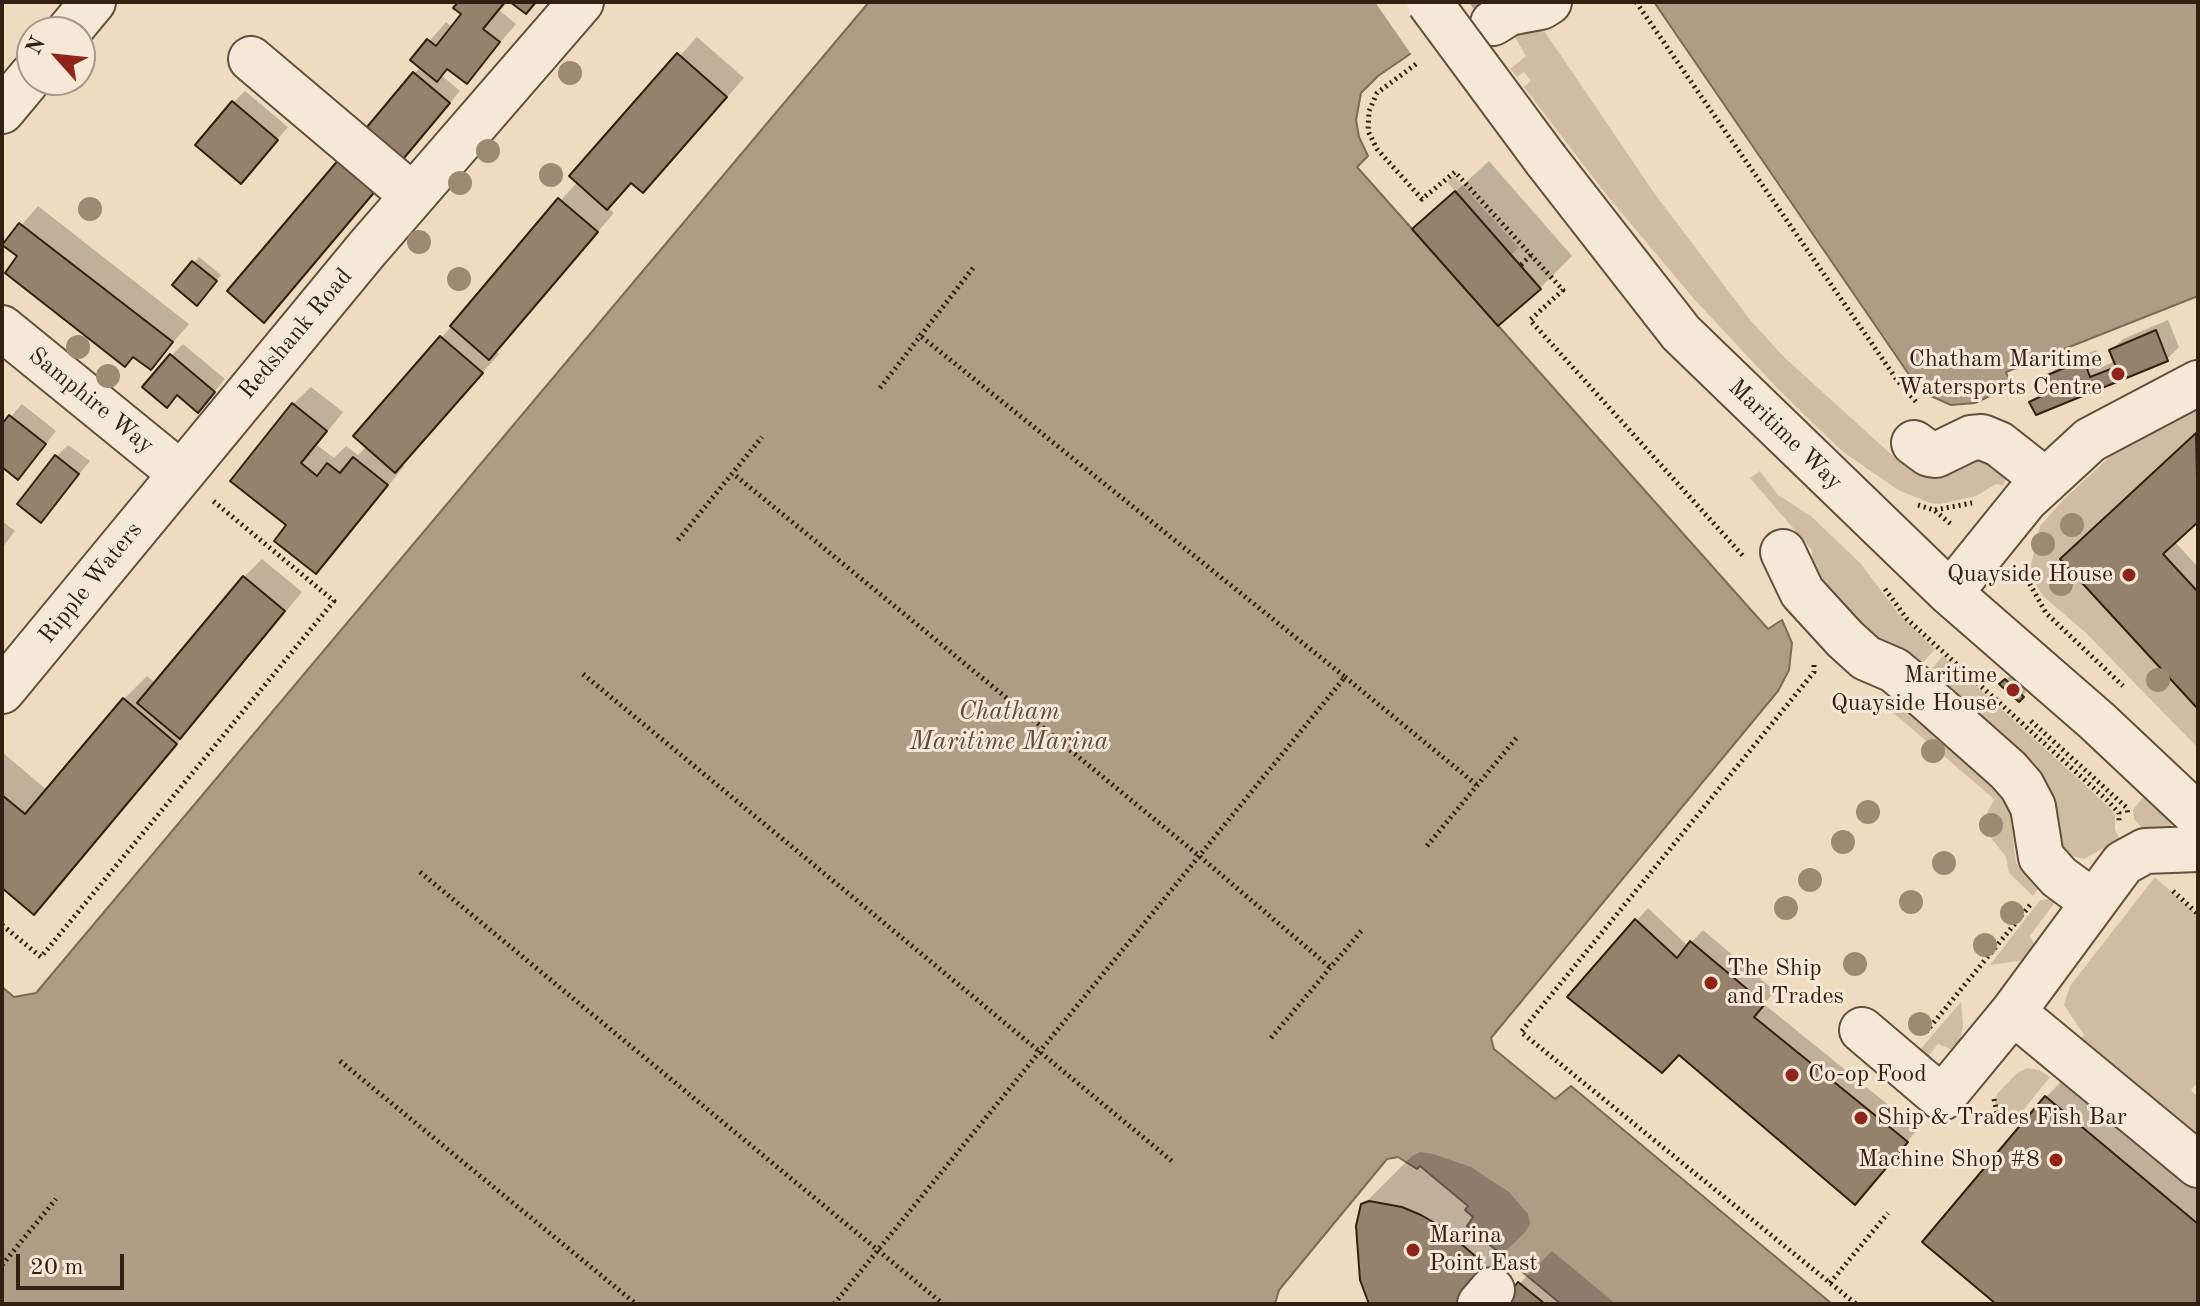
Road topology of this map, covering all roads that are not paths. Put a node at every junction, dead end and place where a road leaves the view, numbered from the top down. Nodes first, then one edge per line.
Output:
1 (581, 2) edge
2 (1429, 2) edge
3 (1566, 3) edge
4 (1493, 23) dead end
5 (251, 59) dead end
6 (16, 94) edge
7 (2, 111) edge
8 (413, 196) junction
9 (2, 328) edge
10 (2198, 383) edge
11 (1918, 425) road end
12 (180, 473) junction
13 (2046, 481) junction
14 (1766, 557) road end
15 (1950, 593) junction
16 (2, 691) edge
17 (2198, 816) edge
18 (2198, 849) edge
19 (2093, 902) junction
20 (2013, 1012) junction
21 (1862, 1030) dead end
22 (2198, 1165) edge

1 - 8 street, Redshank Road
2 - 15 street, Maritime Way, bridge
3 - 4 street
5 - 8 street
6 - 7 street
8 - 12 street, Redshank Road
9 - 12 street, Samphire Way
10 - 13 street
11 - 13 street
12 - 16 street, Ripple Waters
13 - 15 street
14 - 19 street
15 - 17 street, Maritime Way
18 - 19 street
19 - 20 street
20 - 21 street
20 - 22 street

